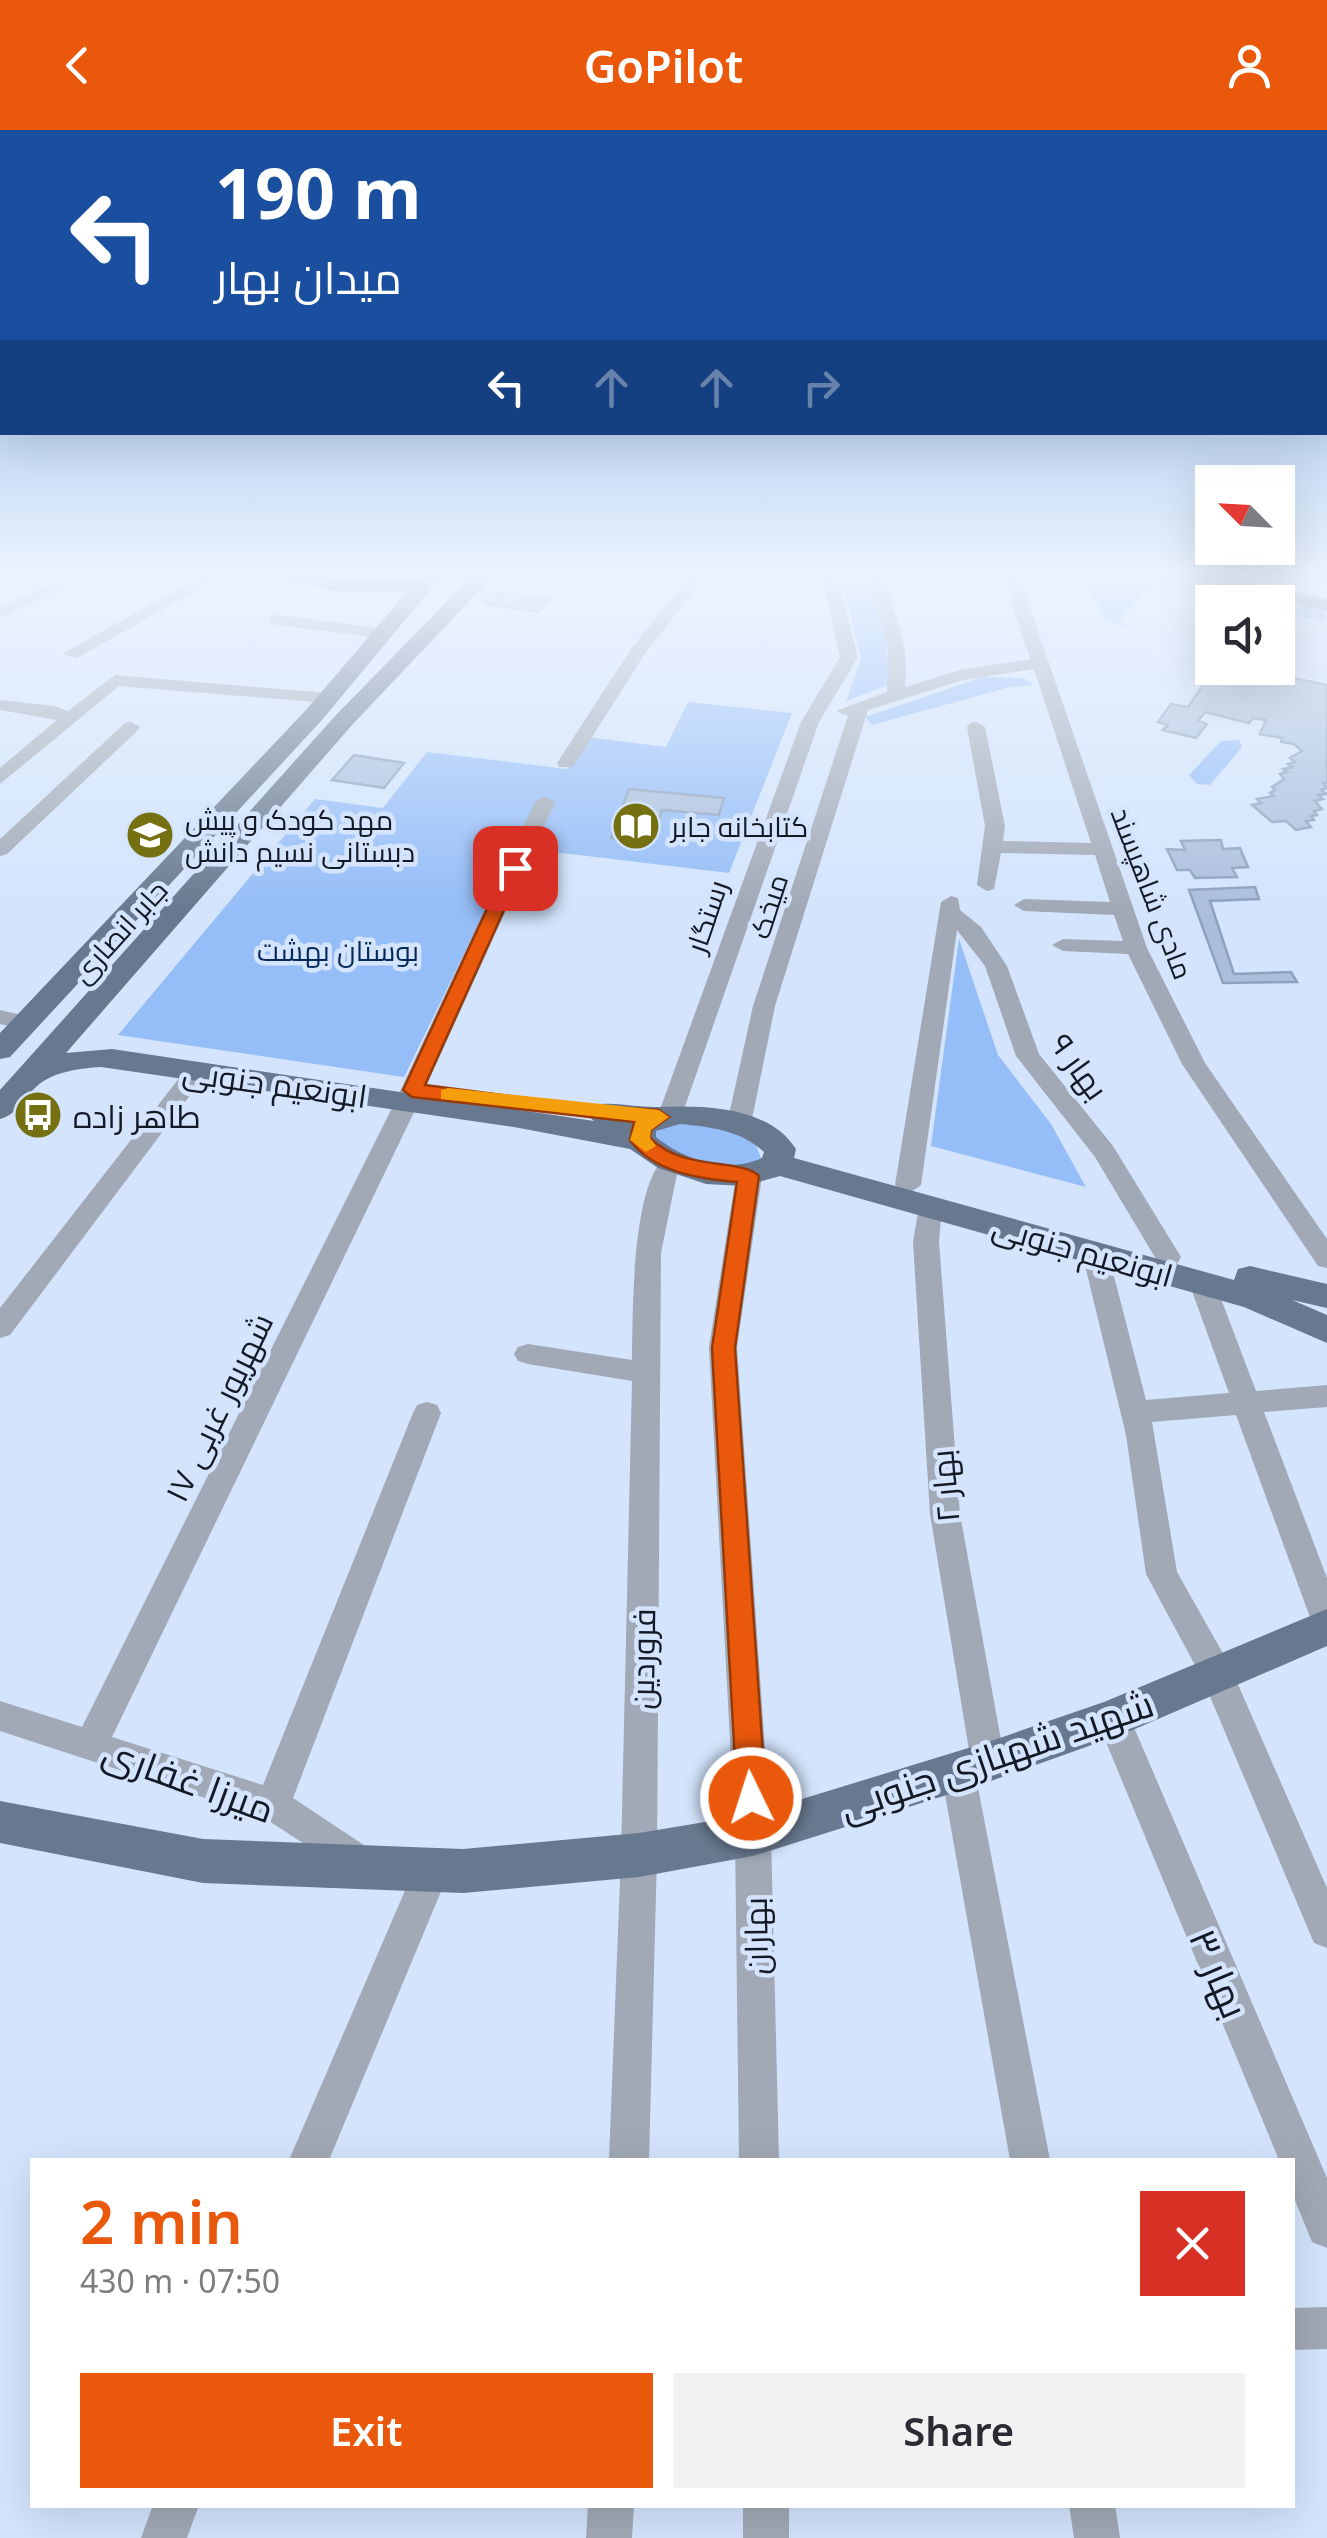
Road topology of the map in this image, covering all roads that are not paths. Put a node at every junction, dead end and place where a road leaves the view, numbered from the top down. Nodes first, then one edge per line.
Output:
1 (77, 685) edge
2 (108, 685) edge
3 (155, 685) edge
4 (338, 685) edge
5 (342, 685) edge
6 (374, 685) edge
7 (377, 685) edge
8 (616, 685) edge
9 (832, 685) edge
10 (897, 685) edge
11 (926, 685) edge
12 (1047, 685) edge
13 (105, 688) junction
14 (895, 694) junction
15 (321, 707) junction
16 (860, 707) junction
17 (4, 712) edge
18 (69, 719) junction
19 (344, 720) junction
20 (810, 722) junction
21 (131, 727) dead end
22 (976, 727) dead end
23 (566, 763) dead end
24 (0, 778) edge
25 (545, 802) dead end
26 (994, 847) junction
27 (1101, 849) junction
28 (0, 850) edge
29 (988, 885) dead end
30 (1024, 906) dead end
31 (950, 907) joint
32 (1122, 909) junction
33 (1063, 945) dead end
34 (1136, 948) junction
35 (0, 1017) edge
36 (80, 1021) junction
37 (26, 1023) junction
38 (0, 1050) edge
39 (194, 1073) junction
40 (30, 1075) junction
41 (410, 1096) junction
42 (0, 1109) edge
43 (656, 1124) junction
44 (738, 1124) junction
45 (673, 1162) junction
46 (769, 1163) junction
47 (919, 1196) junction
48 (1094, 1253) junction
49 (1168, 1256) junction
50 (1327, 1259) edge
51 (1202, 1283) junction
52 (1327, 1296) edge
53 (0, 1328) edge
54 (1327, 1330) edge
55 (528, 1354) dead end
56 (646, 1372) junction
57 (1327, 1396) edge
58 (1246, 1404) junction
59 (1135, 1412) junction
60 (427, 1413) dead end
61 (1327, 1623) edge
62 (1217, 1674) junction
63 (0, 1716) edge
64 (1113, 1718) junction
65 (91, 1744) junction
66 (973, 1767) junction
67 (273, 1804) junction
68 (0, 1822) edge
69 (754, 1835) junction
70 (638, 1855) junction
71 (365, 1867) junction
72 (432, 1870) junction
73 (1327, 1930) edge
74 (310, 2158) edge
75 (629, 2158) edge
76 (759, 2158) edge
77 (1030, 2158) edge
78 (1327, 2227) edge
79 (1327, 2328) edge
80 (1295, 2329) edge
81 (175, 2508) edge
82 (611, 2508) edge
83 (766, 2508) edge
84 (1092, 2508) edge
85 (164, 2538) edge
86 (609, 2538) edge
87 (766, 2538) edge
88 (1097, 2538) edge

1 - 13 street
2 - 13 street
3 - 15 street
4 - 15 main road, جابر انصاری
5 - 15 main road
6 - 19 main road
7 - 19 main road, جابر انصاری
8 - 23 street
9 - 20 street, رستگار
10 - 14 street
11 - 14 street
12 - 27 street, مادی شاهپسند
13 - 18 street
14 - 16 street
15 - 37 main road, جابر انصاری
16 - 20 street
16 - 44 street, میخک
17 - 18 street
18 - 24 street
19 - 36 main road, جابر انصاری
20 - 43 street, رستگار
21 - 28 street
22 - 26 street
25 - 41 street, ۱۷ شهریور غربی
26 - 27 street
26 - 29 street
27 - 32 street, مادی شاهپسند
30 - 32 street
31 - 47 street, بهار ۲
31 - 49 street, بهار ۹
32 - 34 street, مادی شاهپسند
33 - 34 street
34 - 50 street, مادی شاهپسند
35 - 37 street
36 - 40 main road, جابر انصاری
36 - 41 main road, ابونعیم جنوبی
37 - 38 main road, جابر انصاری
39 - 40 main road, ابونعیم جنوبی
39 - 41 main road, ابونعیم جنوبی
39 - 53 street
40 - 42 main road, جابر انصاری
41 - 43 main road, ابونعیم جنوبی
41 - 65 street, ۱۷ شهریور غربی
43 - 44 main road, ابونعیم جنوبی
43 - 45 main road
44 - 46 main road
45 - 46 main road
45 - 56 street, فروردین
46 - 47 main road, ابونعیم جنوبی
46 - 69 street, بهاران
47 - 48 main road, ابونعیم جنوبی
47 - 49 main road, ابونعیم جنوبی
47 - 66 street, بهار ۲
48 - 51 main road, ابونعیم جنوبی
48 - 59 street
49 - 52 main road, ابونعیم جنوبی
51 - 54 main road, ابونعیم جنوبی
51 - 58 street
55 - 56 street
56 - 70 street, فروردین
57 - 58 street
58 - 59 street
58 - 61 street
59 - 62 street
60 - 67 street
61 - 62 main road, شهید شهبازی جنوبی
62 - 64 main road, شهید شهبازی جنوبی
62 - 73 street
63 - 65 street, میرزا غفاری
64 - 66 main road, شهید شهبازی جنوبی
64 - 78 street, بهار ۳
65 - 67 street, میرزا غفاری
66 - 69 main road, شهید شهبازی جنوبی
66 - 77 street, بهار ۲
67 - 71 street, میرزا غفاری
68 - 71 main road, شهید شهبازی جنوبی
69 - 70 main road, شهید شهبازی جنوبی
69 - 76 street, بهاران
70 - 72 main road, شهید شهبازی جنوبی
70 - 75 street, فروردین
71 - 72 main road, شهید شهبازی جنوبی
72 - 74 street
79 - 80 street
81 - 85 street
82 - 86 street
83 - 87 street
84 - 88 street

